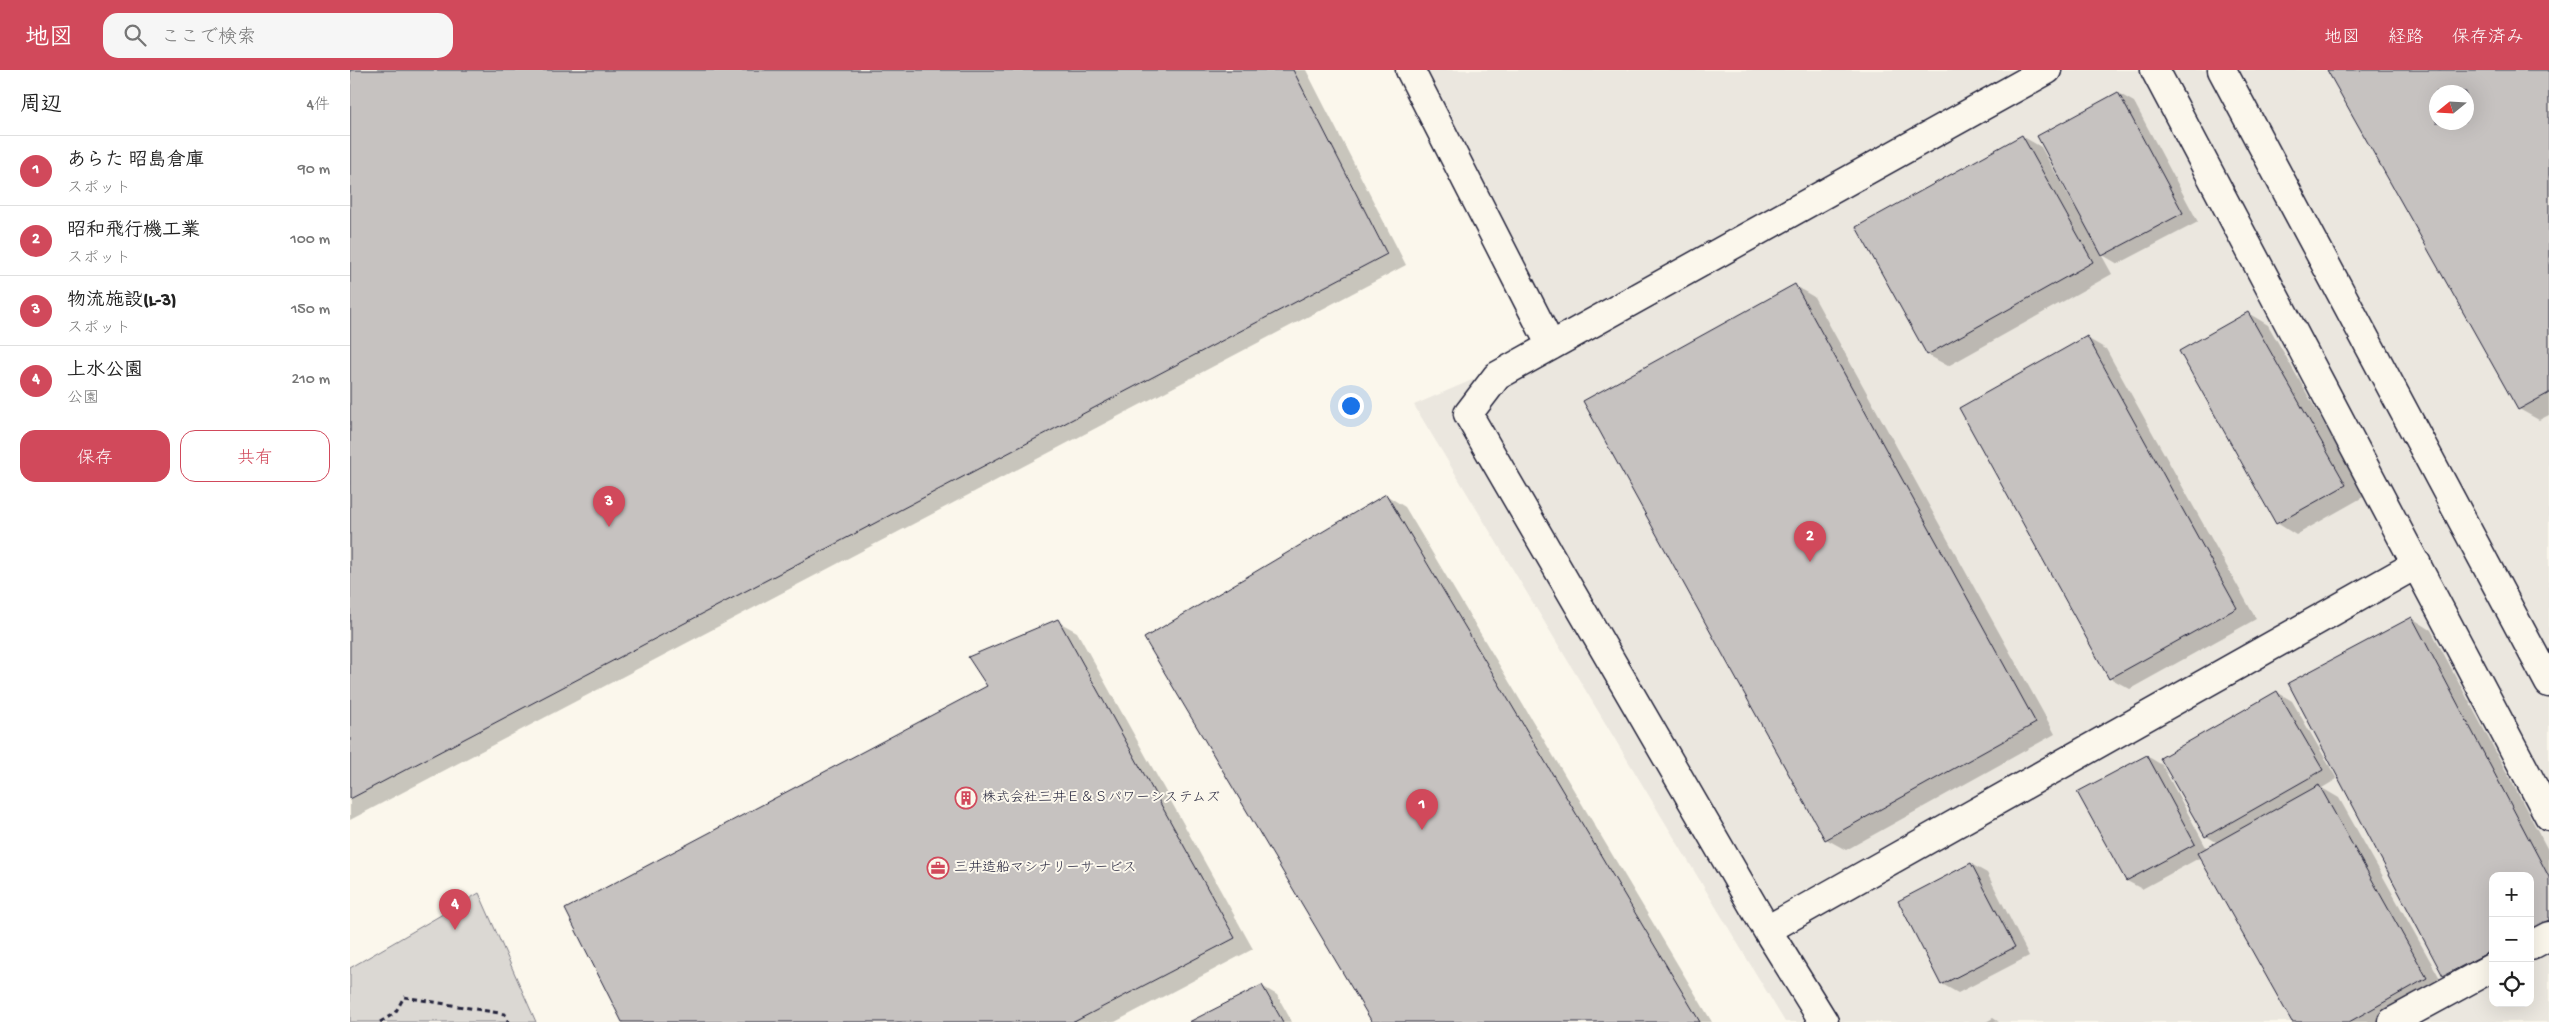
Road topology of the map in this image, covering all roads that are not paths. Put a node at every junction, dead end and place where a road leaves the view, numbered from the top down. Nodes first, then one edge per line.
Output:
1 (1410, 70) edge
2 (2047, 70) edge
3 (2155, 70) edge
4 (2222, 70) edge
5 (1551, 346) junction
6 (2417, 564) junction
7 (2549, 683) edge
8 (2549, 816) edge
9 (1767, 930) junction
10 (2549, 936) edge
11 (2534, 944) edge
12 (2489, 969) edge
13 (1824, 1022) edge
14 (2392, 1022) edge

1 - 5 street
2 - 5 street
3 - 6 street
4 - 7 street
5 - 9 street
6 - 8 street
6 - 9 street
9 - 13 street
10 - 11 street
12 - 14 street

